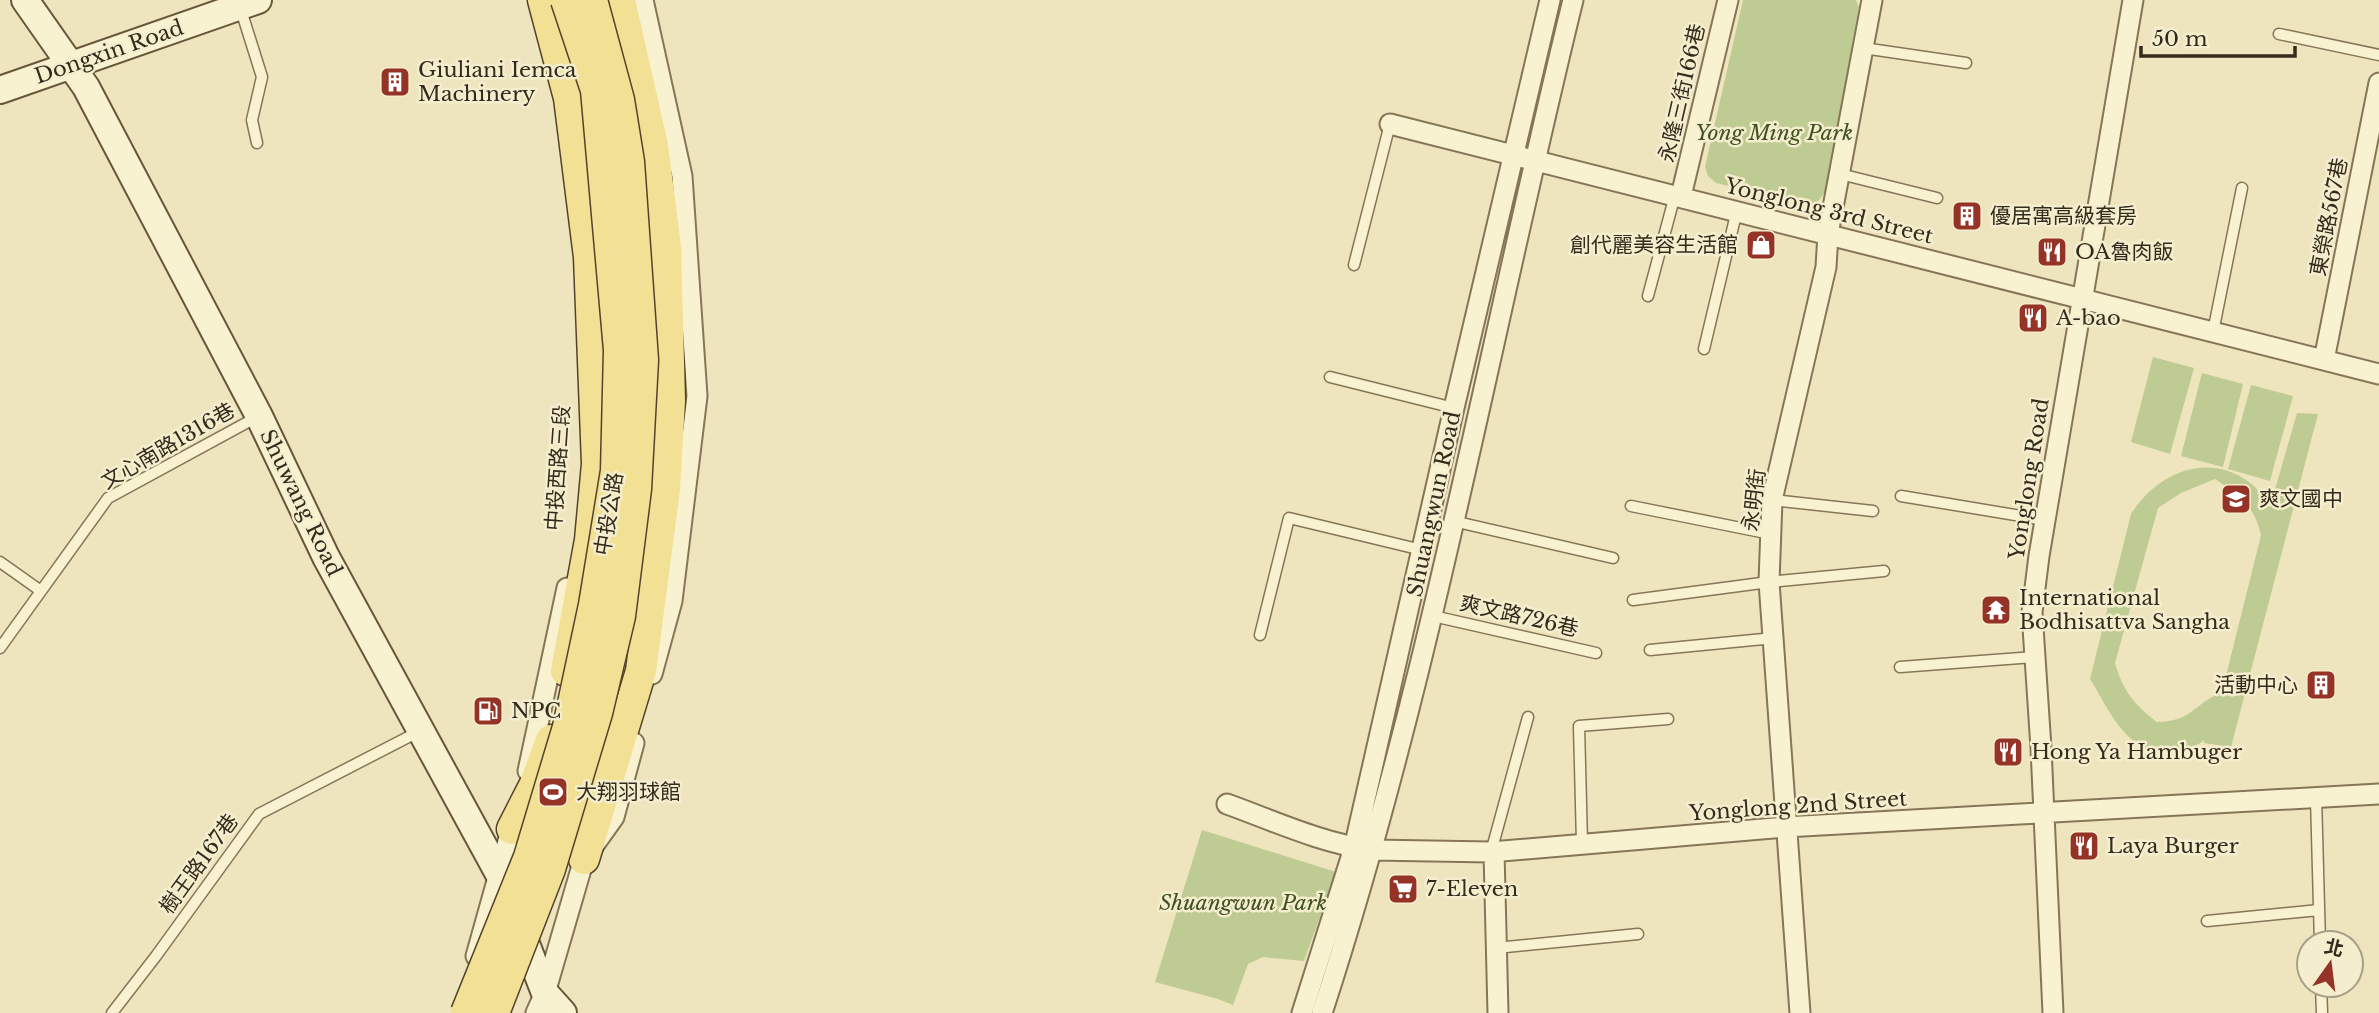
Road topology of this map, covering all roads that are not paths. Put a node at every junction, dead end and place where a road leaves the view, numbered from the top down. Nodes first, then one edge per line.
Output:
1 (25, 0) edge
2 (529, 0) edge
3 (542, 0) edge
4 (566, 0) edge
5 (592, 0) edge
6 (620, 0) edge
7 (643, 0) edge
8 (1550, 0) edge
9 (1573, 0) edge
10 (1728, 0) edge
11 (1872, 0) edge
12 (2133, 0) edge
13 (245, 2) edge
14 (2279, 34) dead end
15 (1863, 48) junction
16 (2379, 55) edge
17 (1966, 63) dead end
18 (71, 67) junction
19 (2379, 83) edge
20 (0, 90) edge
21 (2376, 113) edge
22 (1390, 124) joint
23 (257, 143) dead end
24 (1513, 157) junction
25 (1533, 161) junction
26 (1840, 174) junction
27 (2242, 188) dead end
28 (1678, 195) junction
29 (1937, 198) dead end
30 (1737, 210) junction
31 (1828, 234) junction
32 (1354, 265) dead end
33 (1648, 296) dead end
34 (2082, 298) junction
35 (2214, 332) junction
36 (1704, 349) dead end
37 (2324, 360) junction
38 (2379, 374) edge
39 (1330, 377) dead end
40 (1454, 408) junction
41 (259, 416) junction
42 (1902, 496) dead end
43 (1772, 500) junction
44 (1631, 506) dead end
45 (1873, 511) dead end
46 (1452, 520) junction
47 (2045, 520) junction
48 (1771, 534) junction
49 (1422, 550) junction
50 (1613, 558) dead end
51 (0, 562) edge
52 (1884, 571) dead end
53 (1769, 582) junction
54 (41, 591) junction
55 (1633, 600) dead end
56 (1433, 616) junction
57 (1260, 635) dead end
58 (1774, 638) junction
59 (0, 648) edge
60 (1650, 650) dead end
61 (1596, 653) dead end
62 (2035, 657) junction
63 (1900, 667) dead end
64 (1528, 717) dead end
65 (1668, 719) dead end
66 (419, 731) junction
67 (2379, 794) edge
68 (2316, 797) junction
69 (1227, 804) dead end
70 (2043, 813) junction
71 (1785, 827) junction
72 (512, 829) junction
73 (1582, 843) junction
74 (1363, 849) junction
75 (1492, 852) junction
76 (584, 859) junction
77 (499, 874) junction
78 (2319, 911) junction
79 (2207, 921) dead end
80 (2320, 929) edge
81 (1637, 934) dead end
82 (1496, 947) junction
83 (540, 1003) edge
84 (112, 1013) edge
85 (456, 1013) edge
86 (466, 1013) edge
87 (494, 1013) edge
88 (563, 1013) edge
89 (1302, 1013) edge
90 (1322, 1013) edge
91 (1498, 1013) edge
92 (1800, 1013) edge
93 (2053, 1013) edge

1 - 18 street, Shuwang Road
2 - 72 street, 中投西路三段
3 - 72 main road
4 - 86 main road, 中投公路, bridge
5 - 87 main road, 中投公路, bridge
6 - 76 main road
7 - 76 street
8 - 24 street, Shuangwun Road
9 - 25 street, Shuangwun Road
10 - 28 street, 永隆三街166巷
11 - 15 street, 永明街
12 - 34 street, Yonglong Road
13 - 18 street, Dongxin Road
13 - 23 lane
14 - 16 lane
15 - 17 lane
15 - 26 street, 永明街
18 - 20 street, Dongxin Road
18 - 41 street, Shuwang Road
19 - 21 street, 東榮路567巷
21 - 37 street, 東榮路567巷
22 - 24 street, Yonglong 3rd Street
22 - 32 lane
24 - 25 street, Yonglong 3rd Street
24 - 40 street, Shuangwun Road
25 - 28 street, Yonglong 3rd Street
25 - 46 street, Shuangwun Road
26 - 29 lane
26 - 31 street, 永明街
27 - 35 lane
28 - 30 street, Yonglong 3rd Street
28 - 33 lane
30 - 31 street, Yonglong 3rd Street
30 - 36 lane
31 - 34 street, Yonglong 3rd Street
31 - 43 street, 永明街
34 - 35 street, Yonglong 3rd Street
34 - 47 street, Yonglong Road
35 - 37 street, Yonglong 3rd Street
37 - 38 street, Yonglong 3rd Street
39 - 40 lane
40 - 49 street, Shuangwun Road
41 - 54 lane, 文心南路1316巷
41 - 66 street, Shuwang Road
42 - 47 lane
43 - 45 lane
43 - 48 street, 永明街
44 - 48 lane
46 - 50 lane
46 - 56 street, Shuangwun Road
47 - 62 street, Yonglong Road
48 - 53 street, 永明街
49 - 57 lane
49 - 74 street, Shuangwun Road
51 - 54 lane
52 - 53 lane
53 - 55 lane
53 - 58 street, 永明街
54 - 59 lane, 文心南路1316巷
56 - 61 lane, 爽文路726巷
56 - 74 street, Shuangwun Road
58 - 60 lane
58 - 71 street, 永明街
62 - 63 lane
62 - 70 street, Yonglong Road
64 - 75 lane
65 - 73 lane
66 - 77 street, Shuwang Road
66 - 84 lane, 樹王路167巷
67 - 68 street, Yonglong 2nd Street
68 - 70 street, Yonglong 2nd Street
68 - 78 lane
69 - 74 street, Yonglong 2nd Street
70 - 71 street, Yonglong 2nd Street
70 - 93 street, Yonglong Road
71 - 73 street, Yonglong 2nd Street
71 - 92 street, 永明街
72 - 77 street, 中投西路三段
73 - 75 street, Yonglong 2nd Street
74 - 75 street, Yonglong 2nd Street
74 - 89 street, Shuangwun Road
74 - 90 street, Shuangwun Road
75 - 82 street
76 - 83 street
77 - 83 street, Shuwang Road
77 - 85 street, 中投西路三段
78 - 79 lane
78 - 80 lane
81 - 82 lane
82 - 91 street
83 - 88 street, Shuwang Road

